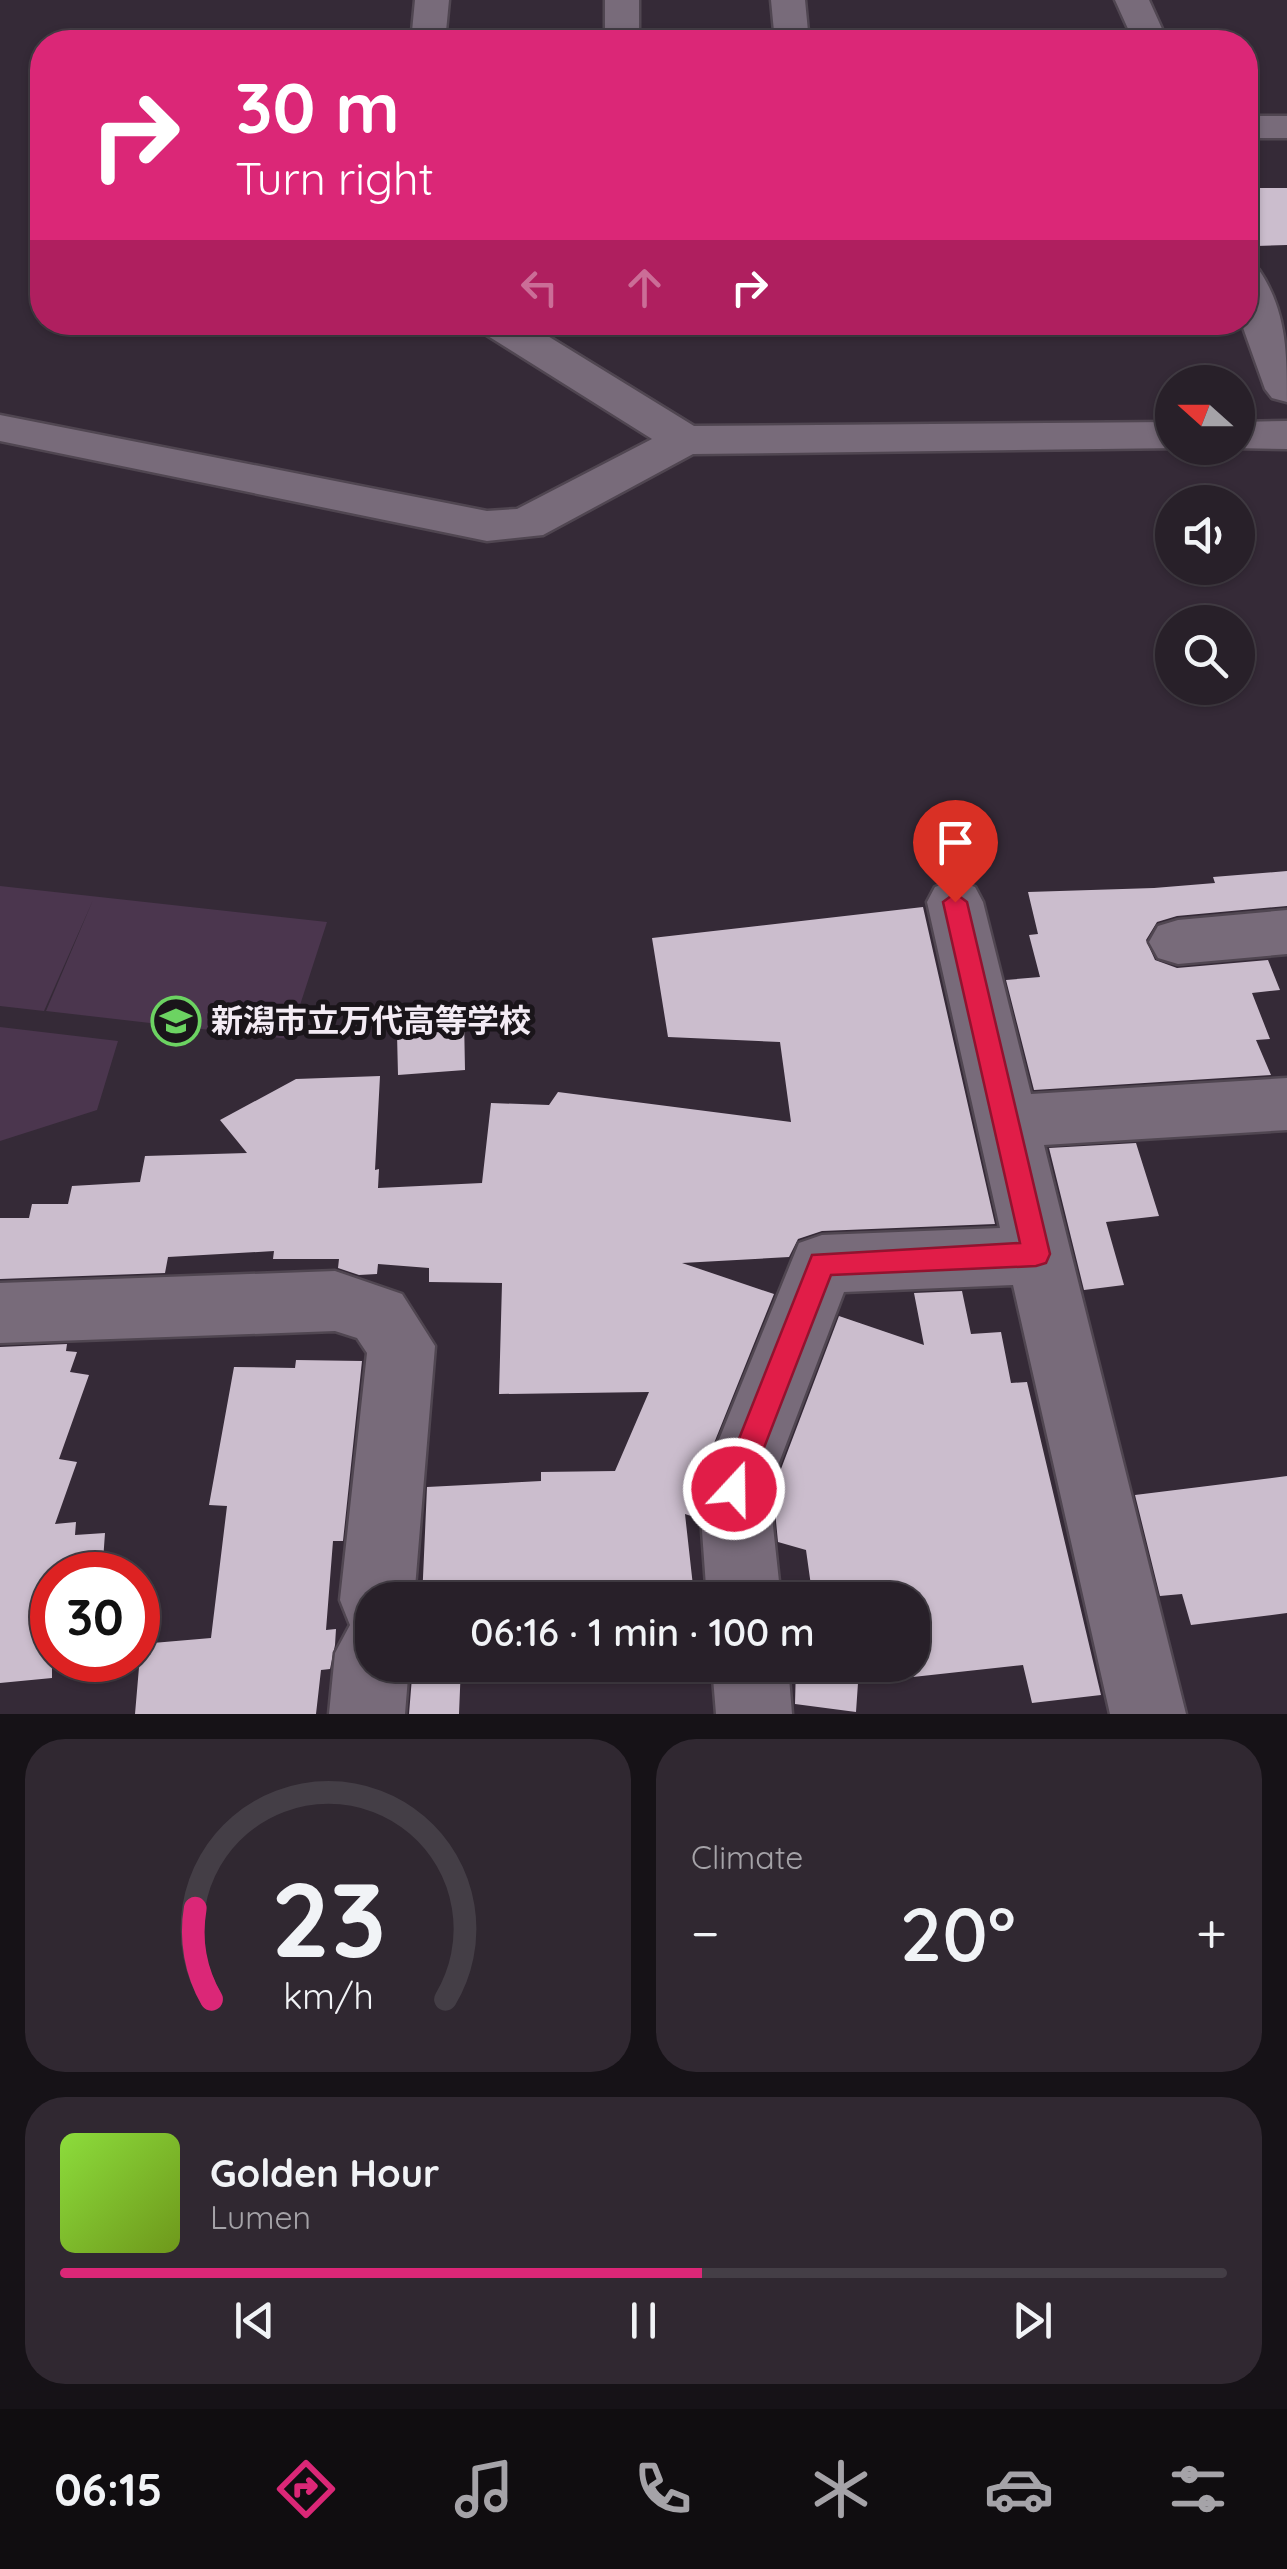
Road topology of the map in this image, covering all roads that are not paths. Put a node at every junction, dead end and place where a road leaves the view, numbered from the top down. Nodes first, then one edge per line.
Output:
1 (432, 0) edge
2 (622, 0) edge
3 (788, 0) edge
4 (1132, 0) edge
5 (429, 30) edge
6 (622, 30) edge
7 (791, 30) edge
8 (1145, 30) edge
9 (1287, 126) edge
10 (1258, 127) edge
11 (1258, 313) edge
12 (516, 335) edge
13 (1287, 389) edge
14 (0, 428) edge
15 (1287, 434) edge
16 (1255, 435) edge
17 (1155, 436) edge
18 (685, 440) junction
19 (955, 902) dead end
20 (1287, 932) edge
21 (1178, 942) dead end
22 (1287, 1104) edge
23 (1004, 1122) junction
24 (1036, 1254) junction
25 (0, 1312) edge
26 (379, 1582) edge
27 (742, 1582) edge
28 (370, 1682) edge
29 (751, 1682) edge
30 (367, 1714) edge
31 (754, 1714) edge
32 (1148, 1714) edge

1 - 5 street
2 - 6 street
3 - 7 street
4 - 8 street
9 - 10 street
11 - 13 street
12 - 18 street
14 - 18 street
15 - 16 street
17 - 18 street
19 - 23 street
20 - 21 street
22 - 23 street
23 - 24 street
24 - 27 street
24 - 32 street
25 - 26 street
28 - 30 street
29 - 31 street

